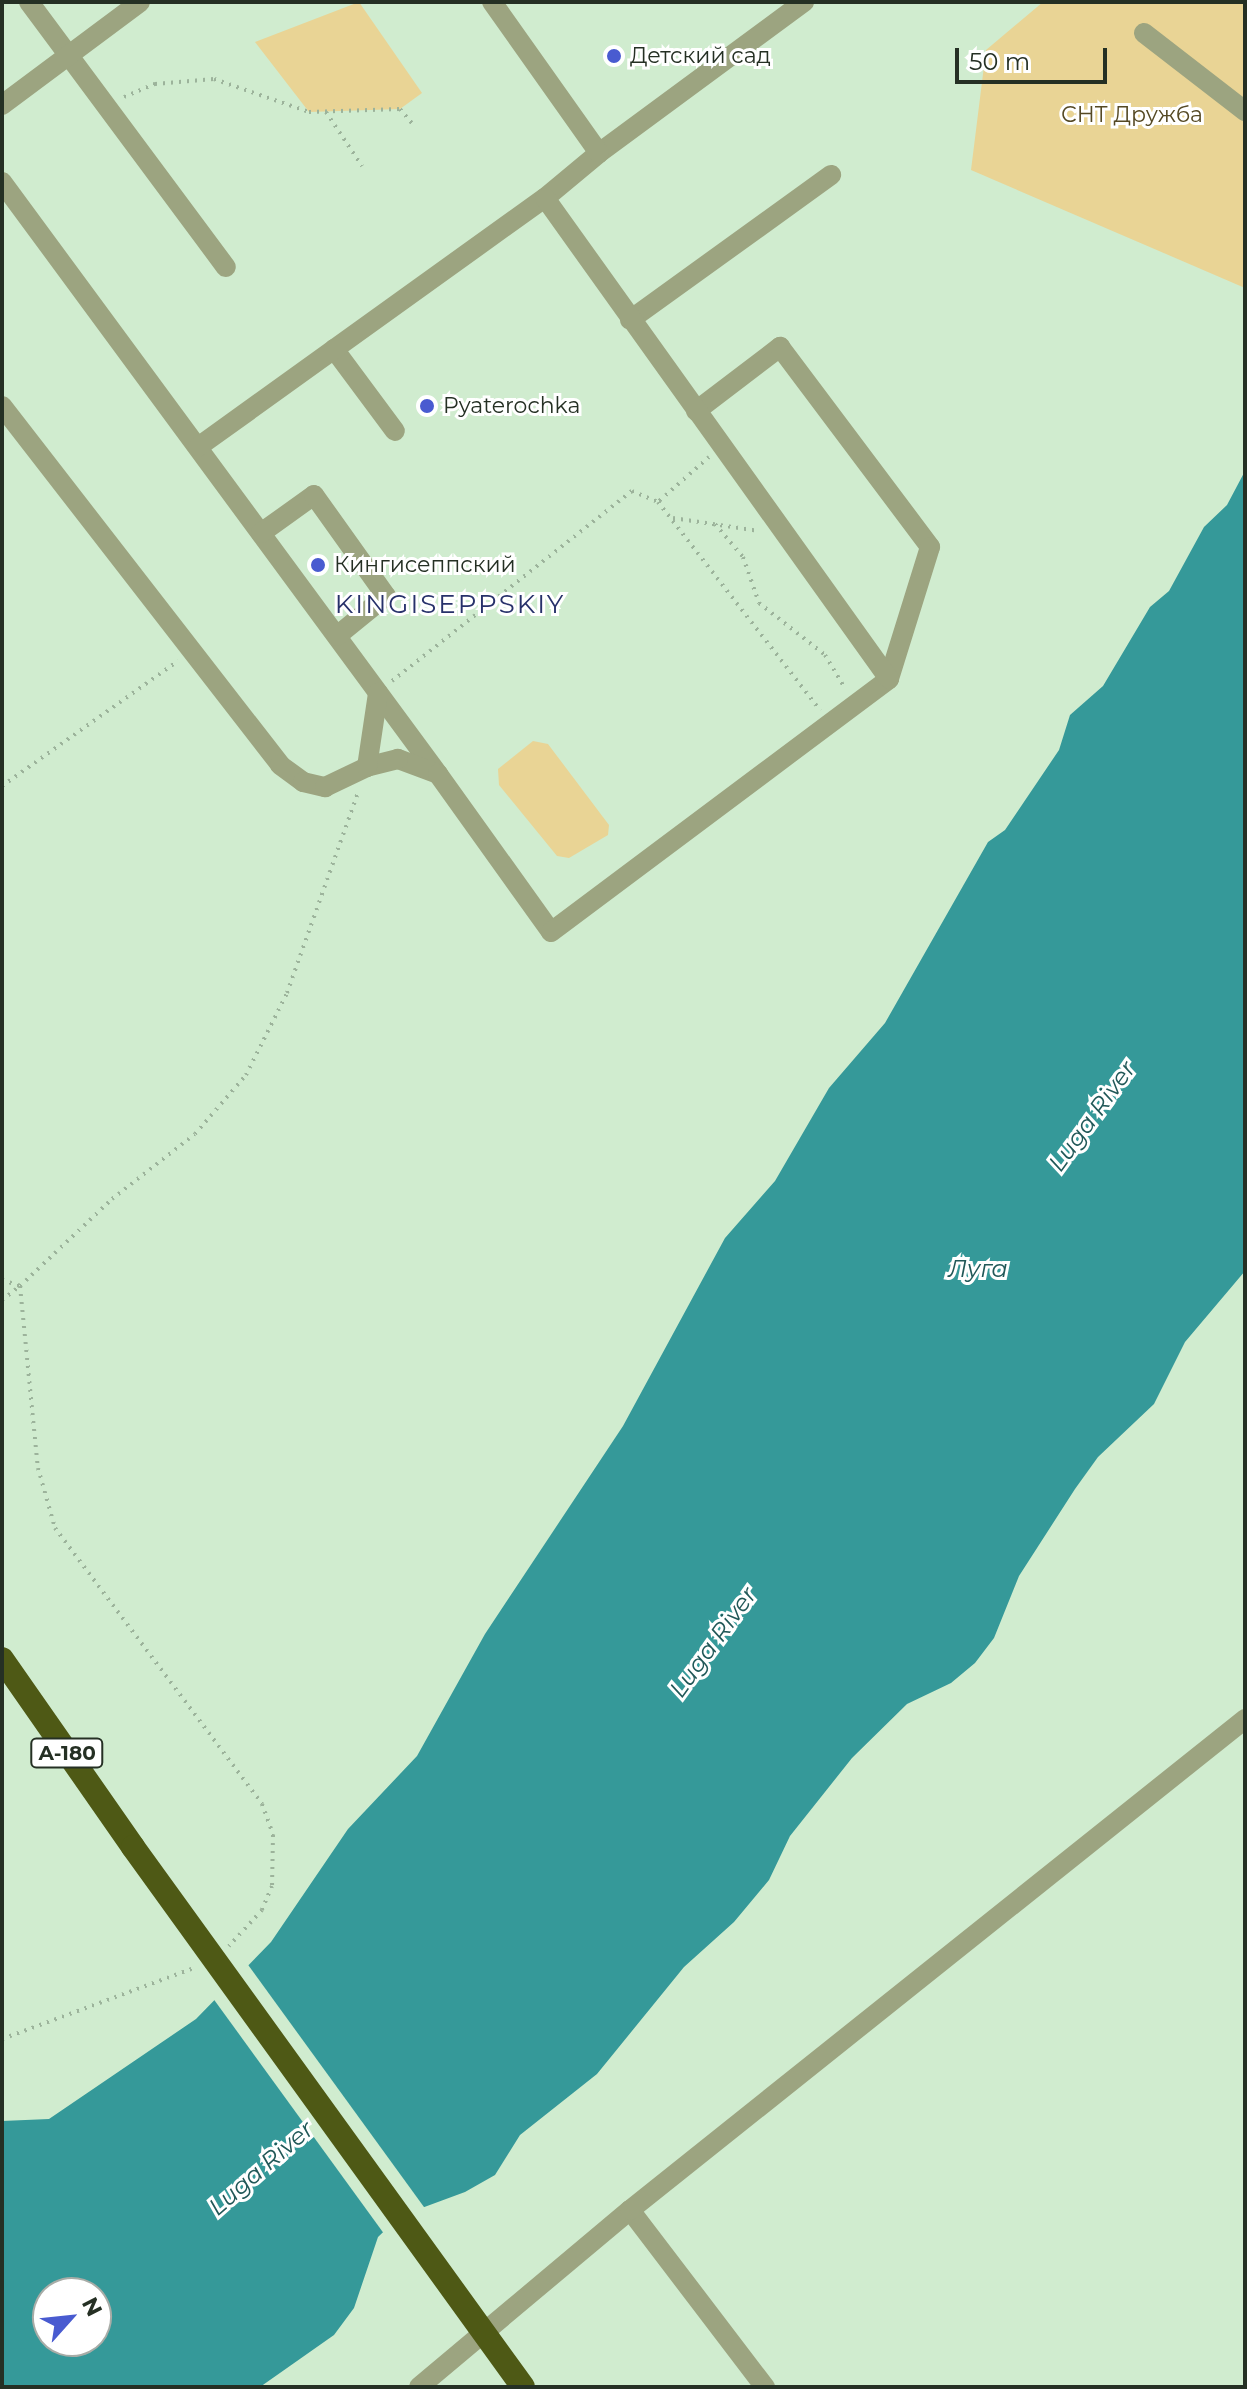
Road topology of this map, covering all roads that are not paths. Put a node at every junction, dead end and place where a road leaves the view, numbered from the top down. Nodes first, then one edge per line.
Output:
1 (29, 2) edge
2 (140, 2) edge
3 (492, 2) edge
4 (804, 2) edge
5 (1144, 33) dead end
6 (68, 56) junction
7 (2, 105) edge
8 (1245, 111) edge
9 (599, 153) junction
10 (831, 175) dead end
11 (2, 182) edge
12 (545, 198) junction
13 (226, 267) dead end
14 (630, 320) junction
15 (334, 349) junction
16 (2, 406) edge
17 (696, 411) junction
18 (395, 431) dead end
19 (198, 447) junction
20 (261, 533) junction
21 (337, 636) junction
22 (885, 673) junction
23 (378, 693) junction
24 (367, 767) junction
25 (438, 774) junction
26 (2, 1659) edge
27 (1245, 1719) edge
28 (630, 2210) junction
29 (419, 2387) edge
30 (523, 2387) edge
31 (765, 2387) edge

1 - 6 street
2 - 6 street
3 - 9 street
4 - 9 street
5 - 8 street
6 - 7 street
6 - 13 street
9 - 12 street
10 - 14 street
11 - 19 street
12 - 14 street
12 - 15 street
14 - 17 street
15 - 18 street
15 - 19 street
16 - 24 street
17 - 22 street
17 - 22 street
19 - 20 street
20 - 21 street
20 - 21 street
21 - 23 street
22 - 25 street
23 - 24 street
23 - 25 street
24 - 25 street
26 - 30 highway, А-180, bridge
27 - 28 street
28 - 29 street
28 - 31 street

